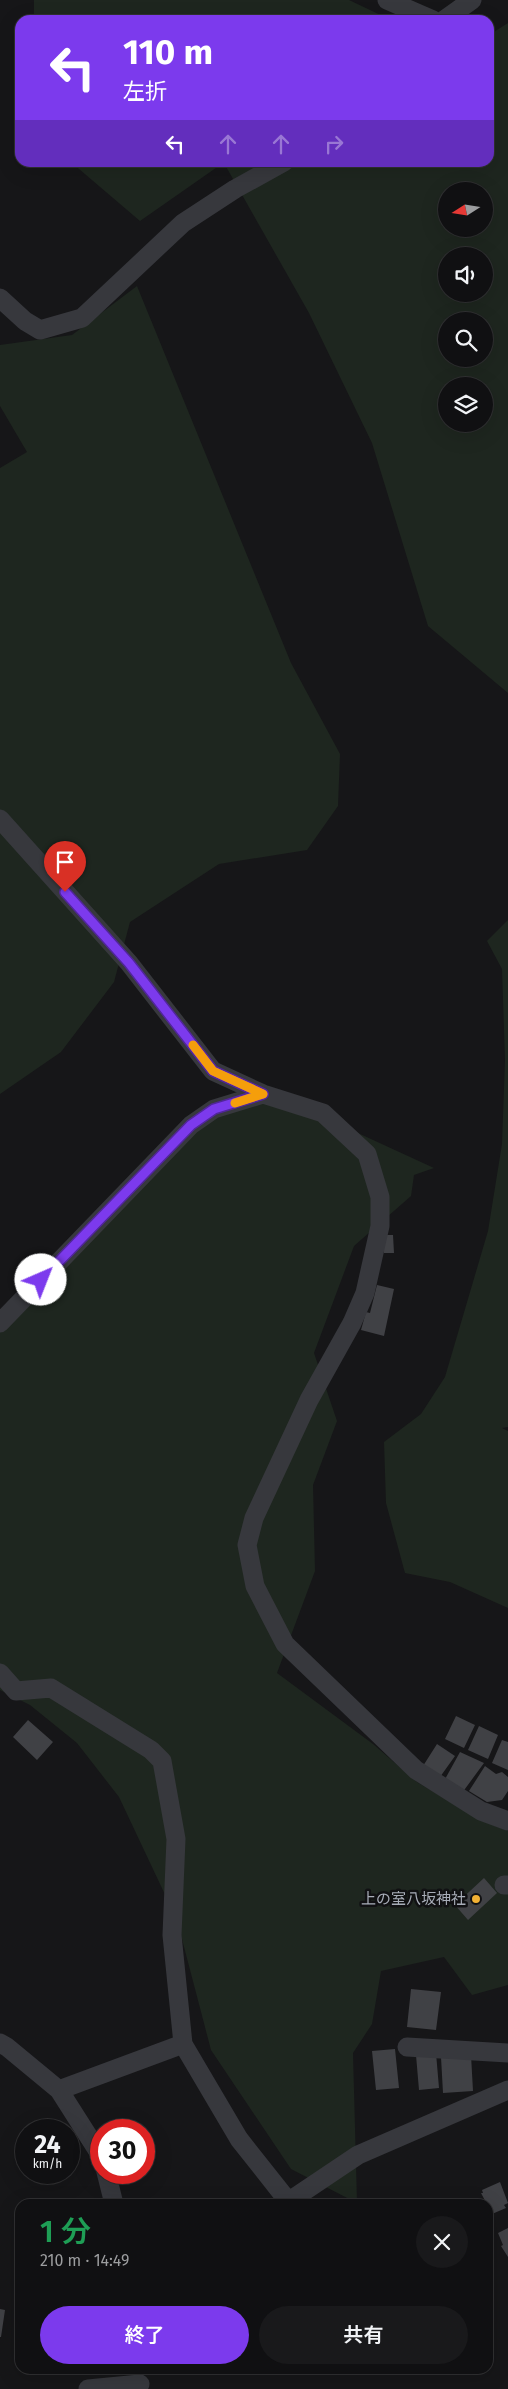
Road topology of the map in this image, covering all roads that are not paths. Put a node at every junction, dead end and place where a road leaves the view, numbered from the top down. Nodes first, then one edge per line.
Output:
1 (387, 0) edge
2 (472, 0) edge
3 (422, 15) edge
4 (451, 15) edge
5 (275, 167) edge
6 (0, 298) edge
7 (0, 818) edge
8 (263, 1094) junction
9 (0, 1323) edge
10 (0, 1673) edge
11 (508, 1821) edge
12 (0, 2043) edge
13 (183, 2044) junction
14 (407, 2047) dead end
15 (508, 2052) edge
16 (59, 2090) junction
17 (508, 2090) edge
18 (90, 2139) edge
19 (109, 2184) edge
20 (113, 2199) edge
21 (284, 2199) edge
22 (293, 2199) edge
23 (142, 2381) edge
24 (88, 2389) edge

1 - 3 street
2 - 4 street
5 - 6 street
7 - 8 street
8 - 9 street
8 - 11 street
10 - 13 street
12 - 16 street
13 - 16 street
13 - 21 street
14 - 15 street
16 - 18 street
17 - 22 street
19 - 20 street
23 - 24 street

